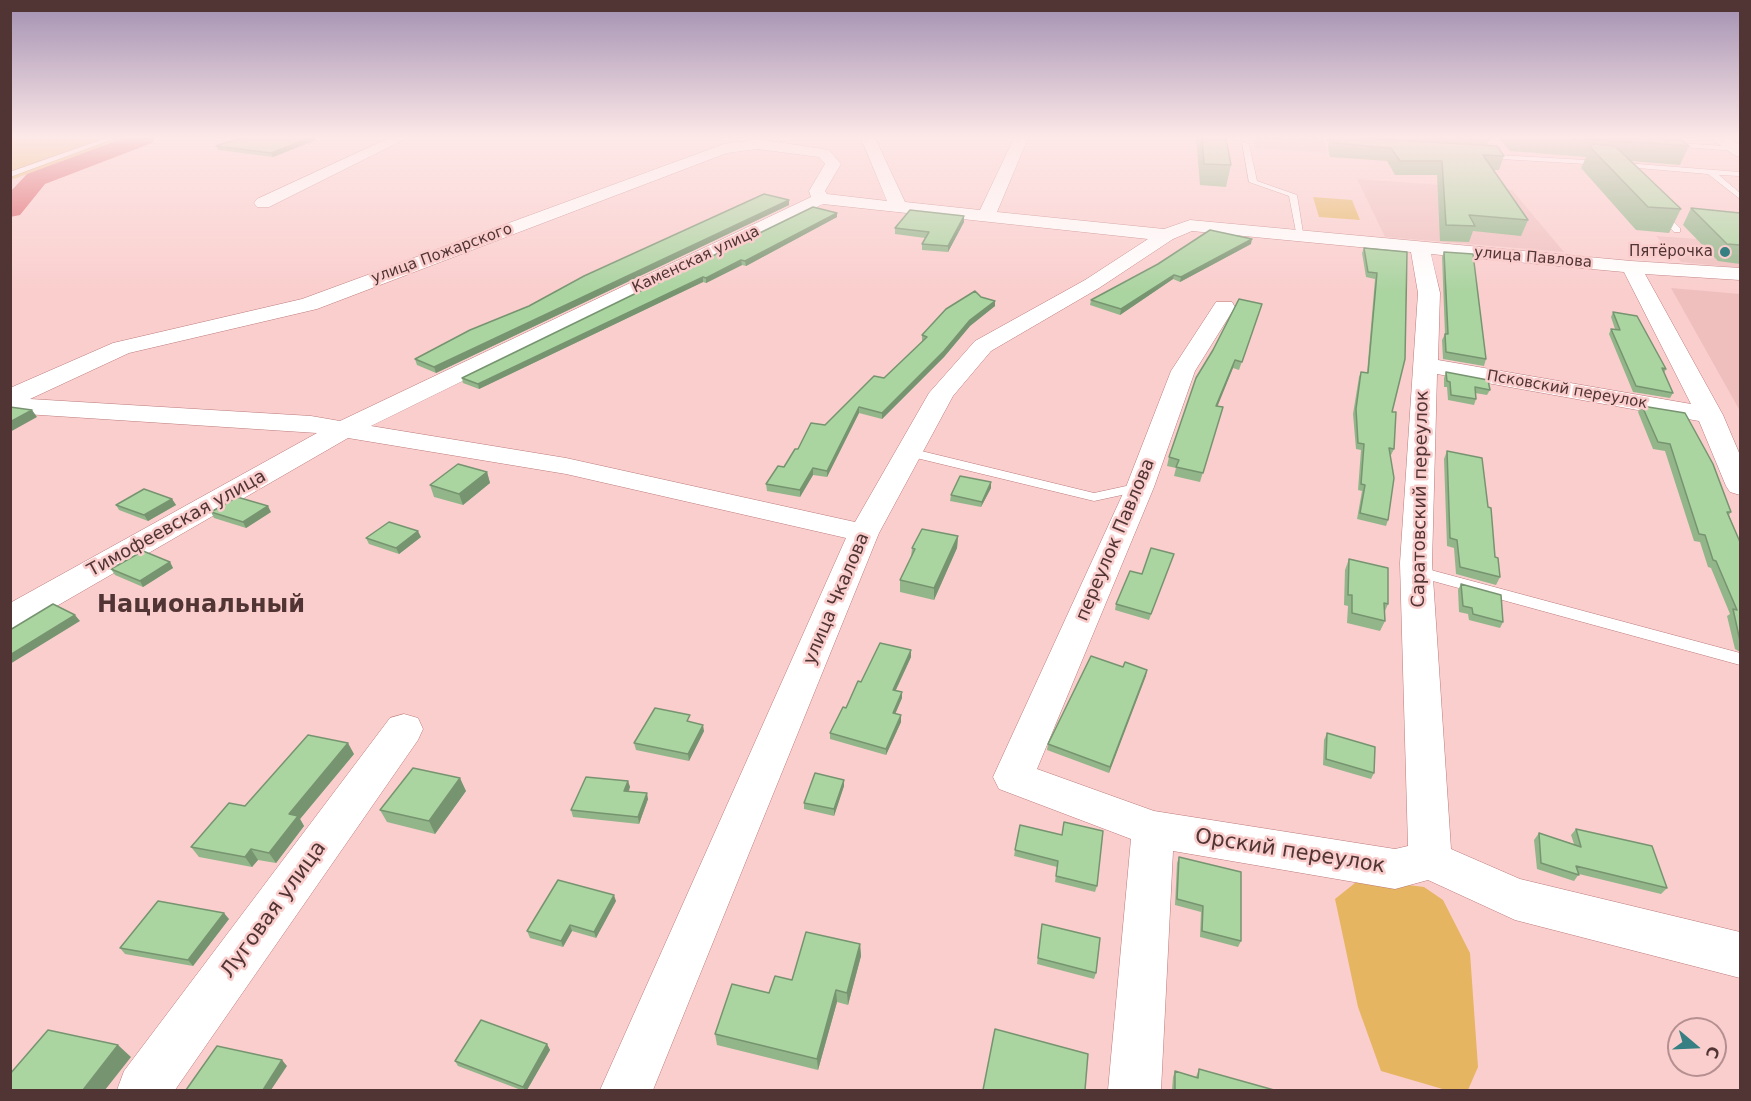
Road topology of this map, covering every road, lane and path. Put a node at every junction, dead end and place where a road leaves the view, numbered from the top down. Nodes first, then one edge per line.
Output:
1 (292, 189) edge
2 (616, 189) edge
3 (818, 189) edge
4 (891, 189) edge
5 (998, 189) edge
6 (1276, 189) edge
7 (821, 200) junction
8 (263, 203) dead end
9 (1651, 204) edge
10 (898, 206) junction
11 (986, 216) junction
12 (1178, 230) junction
13 (1677, 230) dead end
14 (1301, 237) junction
15 (1420, 247) junction
16 (1631, 267) junction
17 (1740, 274) edge
18 (1224, 307) dead end
19 (1425, 365) junction
20 (10, 398) edge
21 (10, 405) edge
22 (1710, 415) junction
23 (344, 429) junction
24 (909, 453) junction
25 (1740, 486) edge
26 (1140, 487) junction
27 (864, 533) junction
28 (1416, 571) junction
29 (10, 618) edge
30 (1740, 660) edge
31 (404, 729) dead end
32 (1013, 777) joint
33 (1153, 830) junction
34 (1430, 860) junction
35 (1740, 955) edge
36 (143, 1090) edge
37 (627, 1090) edge
38 (1134, 1090) edge

1 - 8 street
2 - 20 street, улица Пожарского
3 - 7 street, улица Пожарского
4 - 10 street
5 - 11 street
6 - 14 lane
7 - 10 street, Каменская улица
7 - 23 street, Каменская улица
9 - 13 lane
10 - 11 street, Каменская улица
11 - 12 street, Каменская улица
12 - 14 street, улица Павлова
12 - 24 street, улица Чкалова
14 - 15 street, улица Павлова
15 - 16 street, улица Павлова
15 - 19 street, Саратовский переулок
16 - 17 street, улица Павлова
16 - 22 street
18 - 26 street, переулок Павлова
19 - 22 street, Псковский переулок
19 - 28 street, Саратовский переулок
21 - 23 street
22 - 25 street
23 - 27 street
23 - 29 street, Тимофеевская улица
24 - 26 lane
24 - 27 street, улица Чкалова
26 - 32 street, переулок Павлова
27 - 37 street, улица Чкалова
28 - 30 lane
28 - 34 street, Саратовский переулок
31 - 36 street, Луговая улица
32 - 33 street, Орский переулок
33 - 34 street, Орский переулок
33 - 38 street
34 - 35 street

